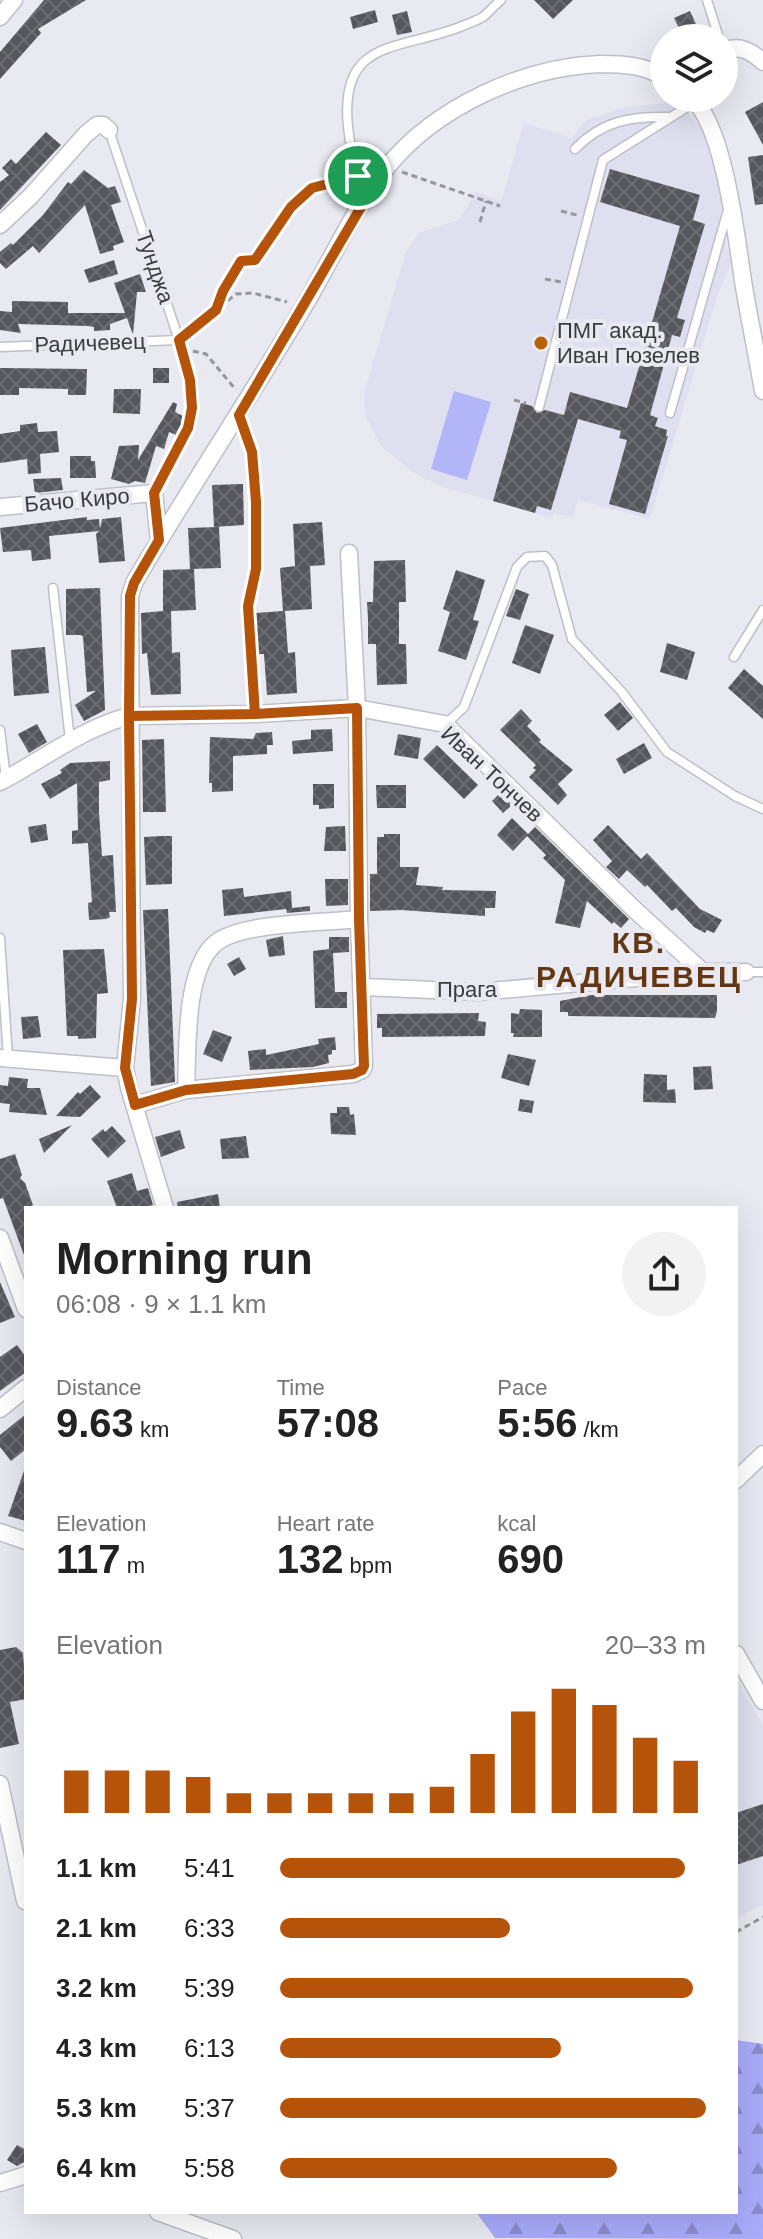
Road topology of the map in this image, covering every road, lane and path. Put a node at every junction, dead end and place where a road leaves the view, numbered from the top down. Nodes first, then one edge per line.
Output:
1 (14, 0) edge
2 (501, 0) edge
3 (707, 0) edge
4 (0, 17) edge
5 (715, 24) edge
6 (738, 49) edge
7 (763, 62) edge
8 (650, 71) edge
9 (677, 112) edge
10 (702, 112) edge
11 (670, 117) junction
12 (109, 130) joint
13 (575, 149) dead end
14 (387, 167) junction
15 (358, 176) junction
16 (371, 190) junction
17 (486, 201) junction
18 (730, 201) junction
19 (500, 206) dead end
20 (480, 222) dead end
21 (0, 225) edge
22 (304, 307) junction
23 (216, 310) junction
24 (180, 344) junction
25 (0, 347) edge
26 (234, 389) dead end
27 (763, 391) edge
28 (539, 407) dead end
29 (670, 413) dead end
30 (239, 415) junction
31 (154, 493) junction
32 (0, 507) edge
33 (159, 540) junction
34 (349, 553) dead end
35 (53, 588) dead end
36 (763, 610) edge
37 (734, 657) dead end
38 (357, 708) junction
39 (255, 714) junction
40 (129, 716) junction
41 (445, 724) junction
42 (0, 730) edge
43 (70, 740) junction
44 (3, 780) edge
45 (763, 809) edge
46 (359, 919) junction
47 (0, 938) edge
48 (703, 972) junction
49 (754, 972) edge
50 (363, 987) junction
51 (4, 1058) edge
52 (125, 1068) junction
53 (186, 1090) junction
54 (135, 1105) junction
55 (164, 1206) edge
56 (0, 1238) edge
57 (24, 1304) edge
58 (24, 1390) edge
59 (0, 1409) edge
60 (763, 1454) edge
61 (738, 1478) edge
62 (0, 1532) edge
63 (24, 1540) edge
64 (738, 1657) edge
65 (763, 1701) edge
66 (0, 1784) edge
67 (24, 1896) edge
68 (763, 1917) edge
69 (738, 1931) edge
70 (24, 2176) edge
71 (0, 2183) edge
72 (164, 2214) edge
73 (233, 2239) edge

1 - 4 street
2 - 15 lane
3 - 5 lane
6 - 7 street
8 - 14 street
9 - 11 lane
10 - 18 street
11 - 13 lane
11 - 28 lane
12 - 21 street
12 - 24 lane, Тунджа
14 - 16 street
14 - 17 path
15 - 16 lane
15 - 23 path
16 - 22 street
17 - 19 path
17 - 20 path
18 - 27 street
18 - 29 lane
22 - 23 path
22 - 30 street
23 - 24 path
24 - 25 lane, Радичевец
24 - 26 path
24 - 31 lane, Тунджа
30 - 33 street
30 - 39 lane
31 - 32 street, Бачо Киро
31 - 33 street
33 - 40 street
34 - 38 street
35 - 43 lane
36 - 37 lane
38 - 39 street, Иван Тончев
38 - 41 street, Иван Тончев
38 - 46 street
39 - 40 street, Иван Тончев
40 - 43 street, Иван Тончев
40 - 52 street
41 - 45 lane
41 - 48 street, Иван Тончев
42 - 44 lane
43 - 44 street, Иван Тончев
46 - 50 street
46 - 53 street
47 - 51 lane
48 - 49 street, Прага
48 - 50 street, Прага
50 - 53 street
51 - 52 street
52 - 54 street
53 - 54 street
54 - 55 street
56 - 57 street
58 - 59 street
60 - 61 street
62 - 63 street
64 - 65 street
66 - 67 street
68 - 69 path
70 - 71 street
72 - 73 street

